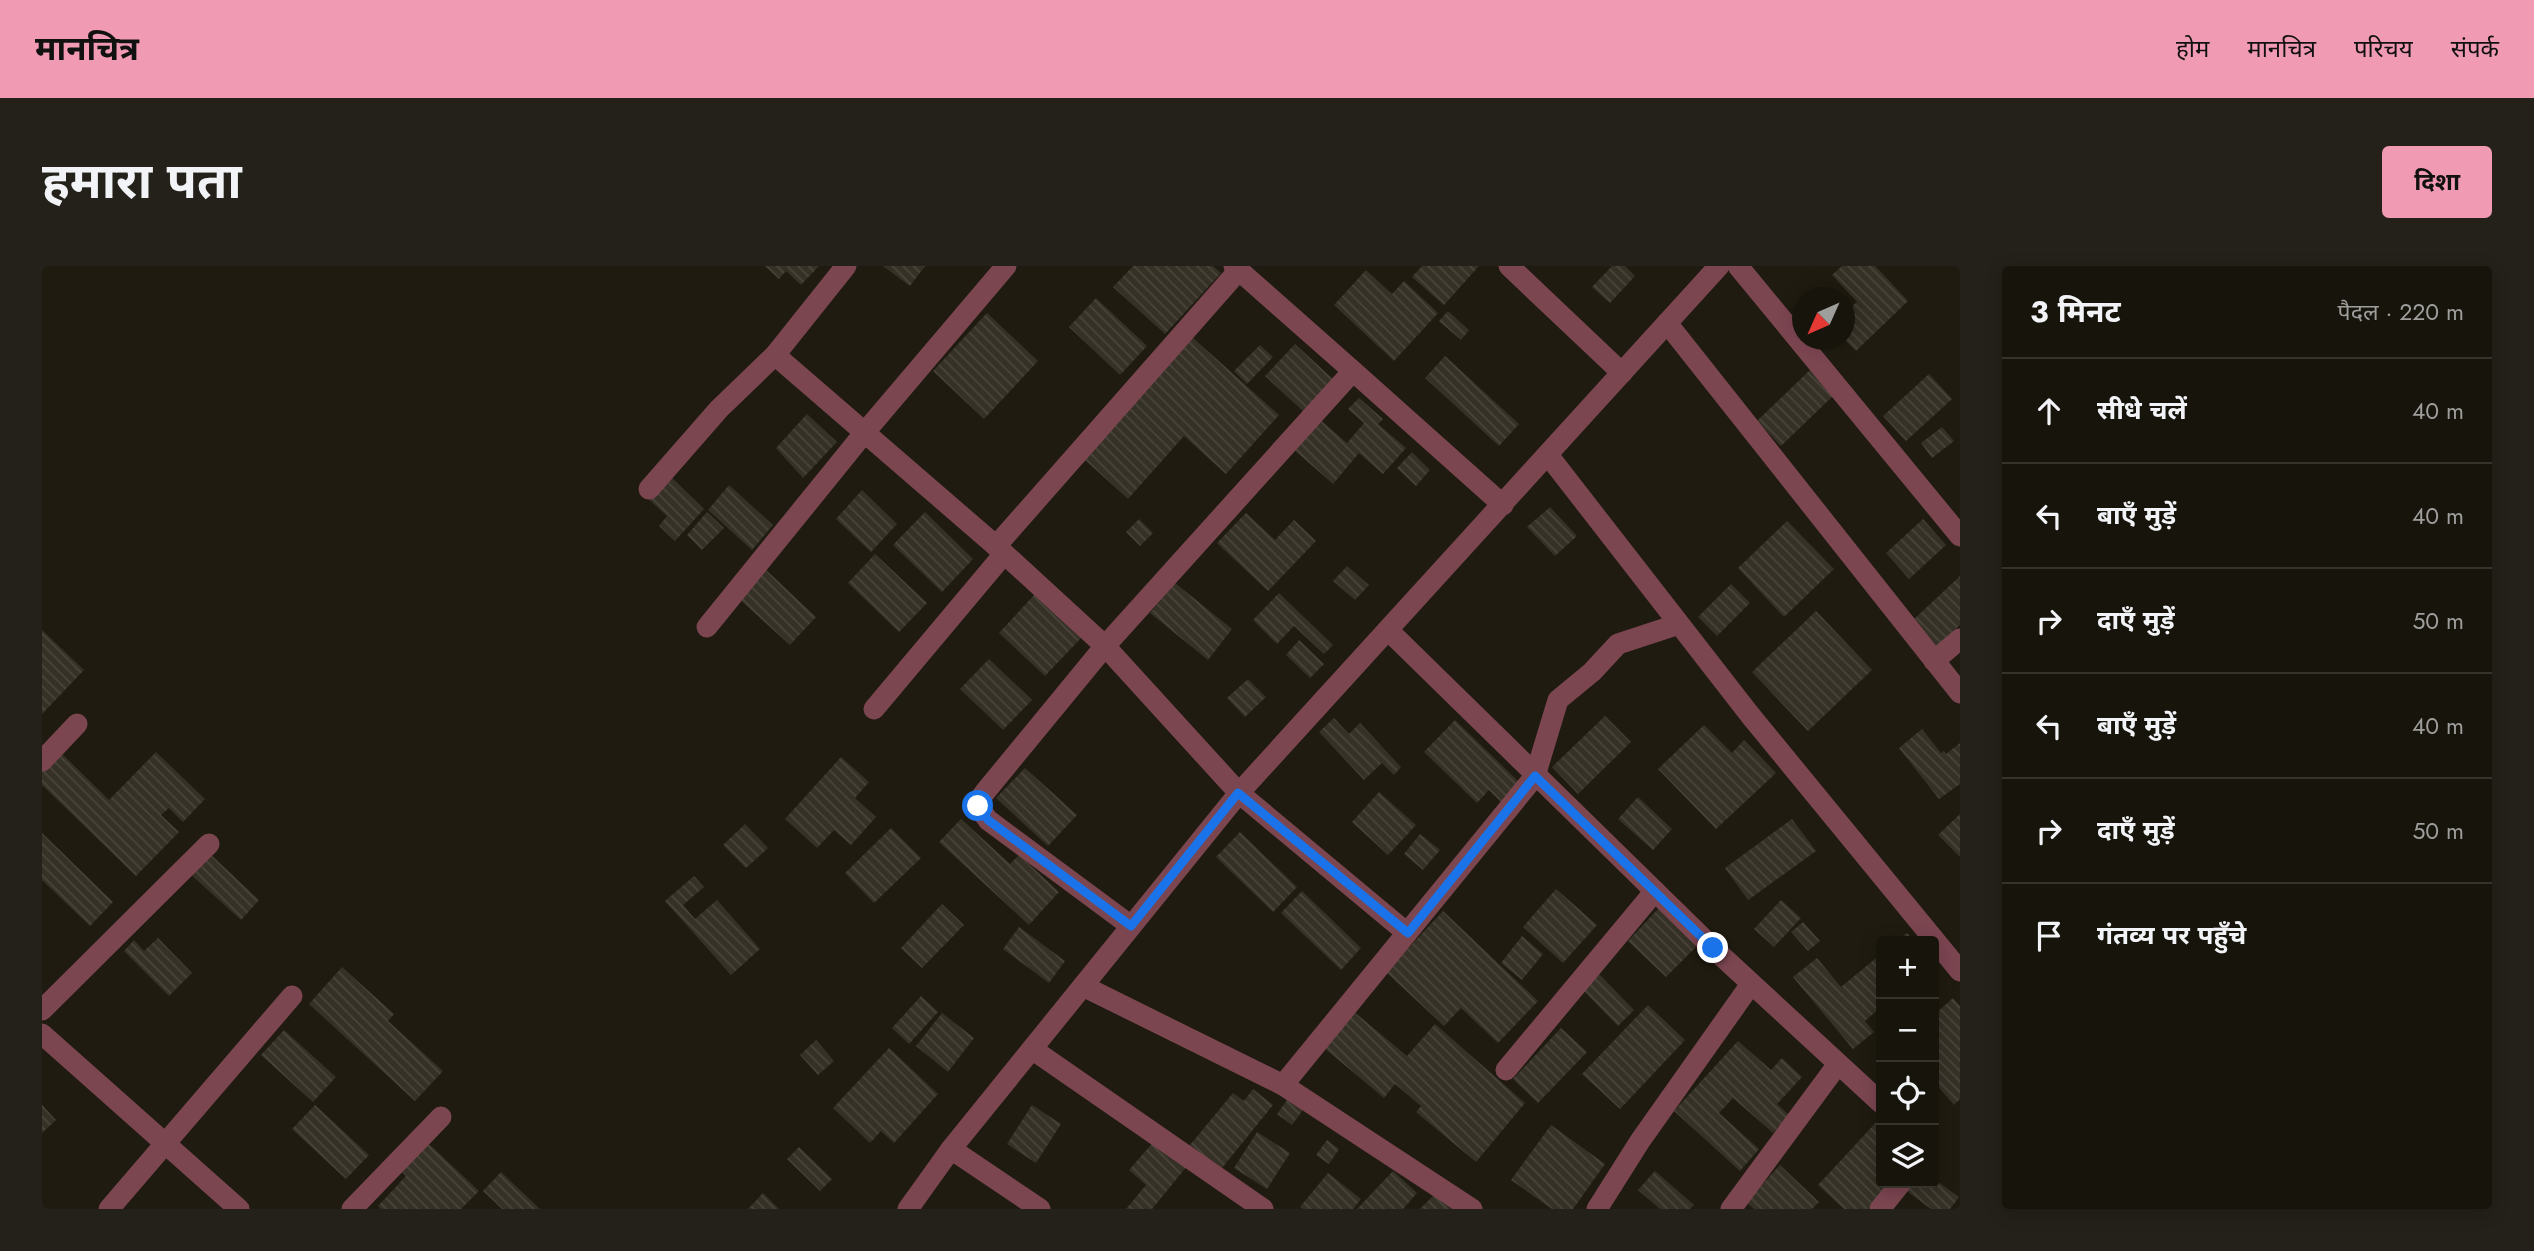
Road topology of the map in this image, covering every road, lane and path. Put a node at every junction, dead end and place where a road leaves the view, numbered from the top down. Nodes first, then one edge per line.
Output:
1 (846, 266) edge
2 (1006, 266) edge
3 (1509, 266) edge
4 (1719, 266) edge
5 (1738, 266) edge
6 (1237, 268) edge
7 (1667, 323) junction
8 (775, 355) junction
9 (1353, 371) junction
10 (1622, 373) junction
11 (865, 432) junction
12 (1548, 455) junction
13 (649, 489) dead end
14 (1503, 505) junction
15 (1960, 536) edge
16 (1000, 550) junction
17 (1679, 624) junction
18 (707, 627) dead end
19 (1389, 631) junction
20 (1960, 639) edge
21 (1105, 646) junction
22 (1934, 661) junction
23 (1960, 693) edge
24 (874, 709) dead end
25 (77, 724) dead end
26 (42, 761) edge
27 (1535, 776) junction
28 (1238, 793) junction
29 (209, 844) dead end
30 (1654, 891) junction
31 (1131, 926) junction
32 (1408, 933) junction
33 (1960, 971) edge
34 (1751, 984) junction
35 (1083, 986) junction
36 (292, 996) dead end
37 (42, 1010) edge
38 (42, 1034) edge
39 (1032, 1049) junction
40 (1838, 1064) junction
41 (1506, 1070) dead end
42 (1283, 1085) junction
43 (1876, 1098) edge
44 (441, 1117) dead end
45 (166, 1144) junction
46 (951, 1149) junction
47 (1897, 1188) edge
48 (109, 1209) edge
49 (239, 1209) edge
50 (352, 1209) edge
51 (908, 1209) edge
52 (1040, 1209) edge
53 (1263, 1209) edge
54 (1472, 1209) edge
55 (1597, 1209) edge
56 (1731, 1209) edge
57 (1880, 1209) edge

1 - 8 street
2 - 11 street
3 - 10 street
4 - 7 street
5 - 15 street
6 - 9 street
6 - 16 street
7 - 10 street
7 - 22 street
8 - 11 street
8 - 13 street
9 - 14 street
9 - 21 street
10 - 12 street
11 - 16 street
11 - 18 street
12 - 14 street
12 - 17 street
14 - 19 street
16 - 21 street
16 - 24 street
17 - 27 street
17 - 33 street
19 - 27 street
19 - 28 street
20 - 22 street
21 - 28 street
21 - 31 street
22 - 23 street
25 - 26 street
27 - 30 street
27 - 32 street
28 - 31 street
28 - 32 street
29 - 37 street
30 - 34 street
30 - 41 street
31 - 35 street
32 - 42 street
34 - 40 street
34 - 55 street
35 - 39 street
35 - 42 street
36 - 45 street
38 - 45 street
39 - 46 street
39 - 53 street
40 - 43 street
40 - 56 street
42 - 54 street
44 - 50 street
45 - 48 street
45 - 49 street
46 - 51 street
46 - 52 street
47 - 57 street

